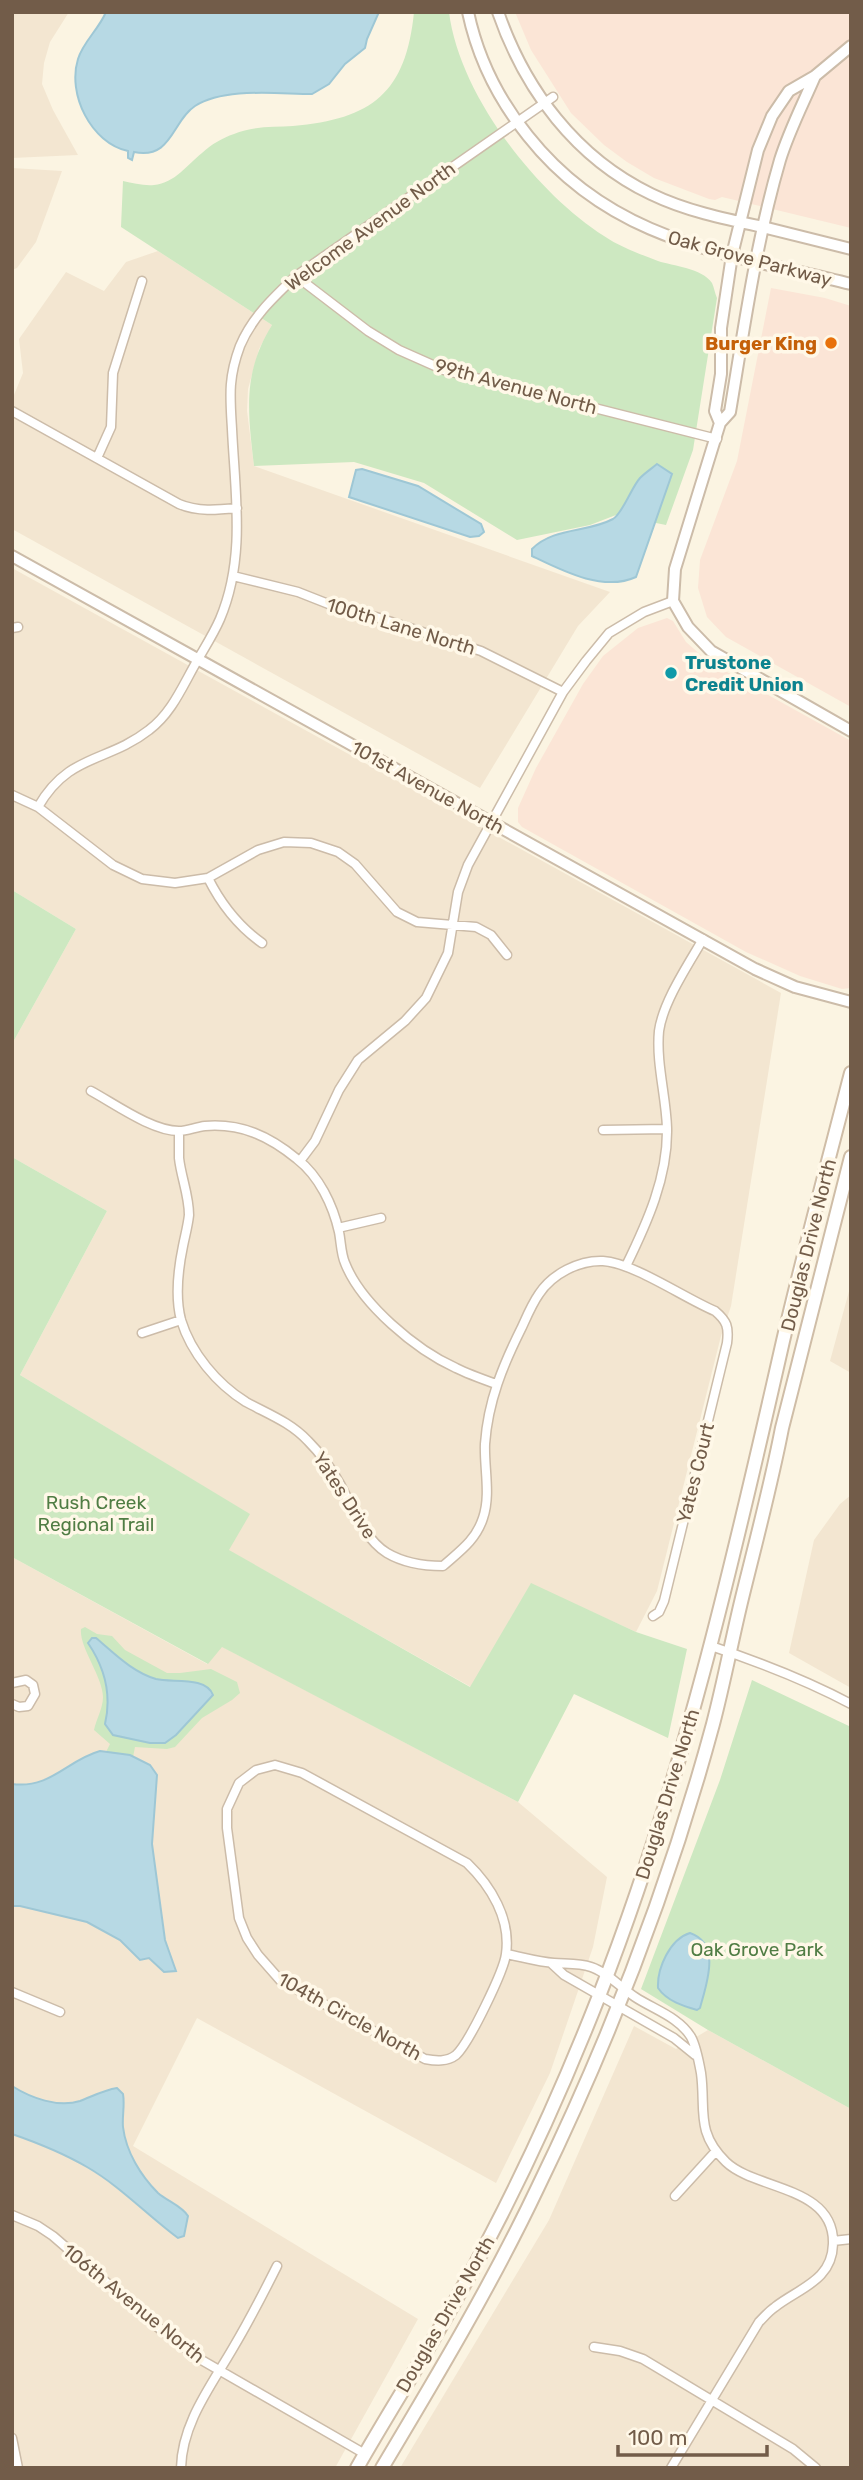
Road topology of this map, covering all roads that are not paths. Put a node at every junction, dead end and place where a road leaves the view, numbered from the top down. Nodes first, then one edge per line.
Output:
1 (468, 12) edge
2 (498, 12) edge
3 (851, 46) edge
4 (815, 76) junction
5 (549, 100) junction
6 (517, 122) junction
7 (740, 222) junction
8 (763, 228) junction
9 (851, 249) edge
10 (732, 255) junction
11 (756, 261) junction
12 (296, 276) junction
13 (142, 281) dead end
14 (851, 284) edge
15 (12, 411) edge
16 (720, 423) junction
17 (717, 439) junction
18 (97, 458) junction
19 (237, 508) junction
20 (12, 556) edge
21 (233, 576) junction
22 (673, 601) junction
23 (198, 659) junction
24 (562, 692) junction
25 (851, 731) edge
26 (12, 795) edge
27 (38, 807) junction
28 (490, 822) junction
29 (208, 878) junction
30 (451, 925) junction
31 (702, 939) junction
32 (262, 943) dead end
33 (508, 955) dead end
34 (851, 1002) edge
35 (851, 1073) edge
36 (91, 1091) dead end
37 (667, 1129) junction
38 (603, 1130) dead end
39 (179, 1131) junction
40 (851, 1157) edge
41 (300, 1161) junction
42 (381, 1218) dead end
43 (338, 1228) junction
44 (626, 1266) junction
45 (181, 1320) junction
46 (728, 1325) joint
47 (142, 1333) dead end
48 (496, 1384) junction
49 (653, 1616) dead end
50 (711, 1646) junction
51 (729, 1652) junction
52 (12, 1683) edge
53 (12, 1704) edge
54 (851, 1704) edge
55 (506, 1954) junction
56 (551, 1963) junction
57 (607, 1976) junction
58 (624, 1989) junction
59 (12, 1992) edge
60 (599, 1996) junction
61 (618, 2007) junction
62 (61, 2012) dead end
63 (697, 2057) junction
64 (716, 2151) junction
65 (676, 2196) dead end
66 (12, 2215) edge
67 (851, 2239) edge
68 (833, 2241) junction
69 (277, 2266) dead end
70 (594, 2347) dead end
71 (220, 2371) junction
72 (711, 2401) junction
73 (12, 2438) edge
74 (365, 2454) junction
75 (18, 2468) edge
76 (181, 2468) edge
77 (356, 2468) edge
78 (382, 2468) edge
79 (671, 2468) edge
80 (816, 2468) edge

1 - 6 street, Oak Grove Parkway
2 - 5 street, Oak Grove Parkway
3 - 4 street
4 - 7 street
4 - 8 street
5 - 6 street, Welcome Avenue North
5 - 7 street, Oak Grove Parkway
6 - 10 street, Oak Grove Parkway
6 - 12 street, Welcome Avenue North
7 - 8 street, Oak Grove Parkway
7 - 10 street
8 - 9 street, Oak Grove Parkway
8 - 11 street
10 - 11 street, Oak Grove Parkway
10 - 16 street
11 - 14 street, Oak Grove Parkway
11 - 16 street
12 - 17 street, 99th Avenue North
12 - 19 street, Welcome Avenue North
13 - 18 street
15 - 18 street
16 - 17 street
17 - 22 street
18 - 19 street
19 - 21 street, Welcome Avenue North
20 - 23 street, 101st Avenue North
21 - 23 street, Welcome Avenue North
21 - 24 street, 100th Lane North
22 - 24 street
22 - 25 street
23 - 27 street, Welcome Avenue North
23 - 28 street, 101st Avenue North
24 - 28 street
26 - 27 street
27 - 29 street
28 - 30 street
28 - 31 street, 101st Avenue North
29 - 30 street
29 - 32 street
30 - 33 street
30 - 41 street
31 - 34 street, 101st Avenue North
31 - 37 street
35 - 50 main road, Douglas Drive North
36 - 39 street
37 - 38 street
37 - 44 street
39 - 41 street
39 - 45 street, Yates Drive
40 - 51 main road, Douglas Drive North
41 - 43 street
42 - 43 street
43 - 48 street
44 - 46 street, Yates Drive
44 - 48 street, Yates Drive
45 - 47 street
45 - 48 street, Yates Drive
46 - 49 street, Yates Court
50 - 51 street
50 - 57 main road, Douglas Drive North
51 - 54 street
51 - 58 main road, Douglas Drive North
52 - 53 street
55 - 55 street, 104th Circle North
55 - 56 street
56 - 57 street
56 - 60 street
57 - 58 street
57 - 60 main road, Douglas Drive North
58 - 61 main road, Douglas Drive North
58 - 63 street
59 - 62 street
60 - 61 street
60 - 74 main road, Douglas Drive North
61 - 63 street
61 - 78 main road, Douglas Drive North
63 - 64 street
64 - 65 street
64 - 68 street
66 - 71 street, 106th Avenue North
67 - 68 street
68 - 72 street
69 - 71 street
70 - 72 street
71 - 74 street, 106th Avenue North
71 - 76 street
72 - 79 street
72 - 80 street
73 - 75 street
74 - 77 main road, Douglas Drive North

